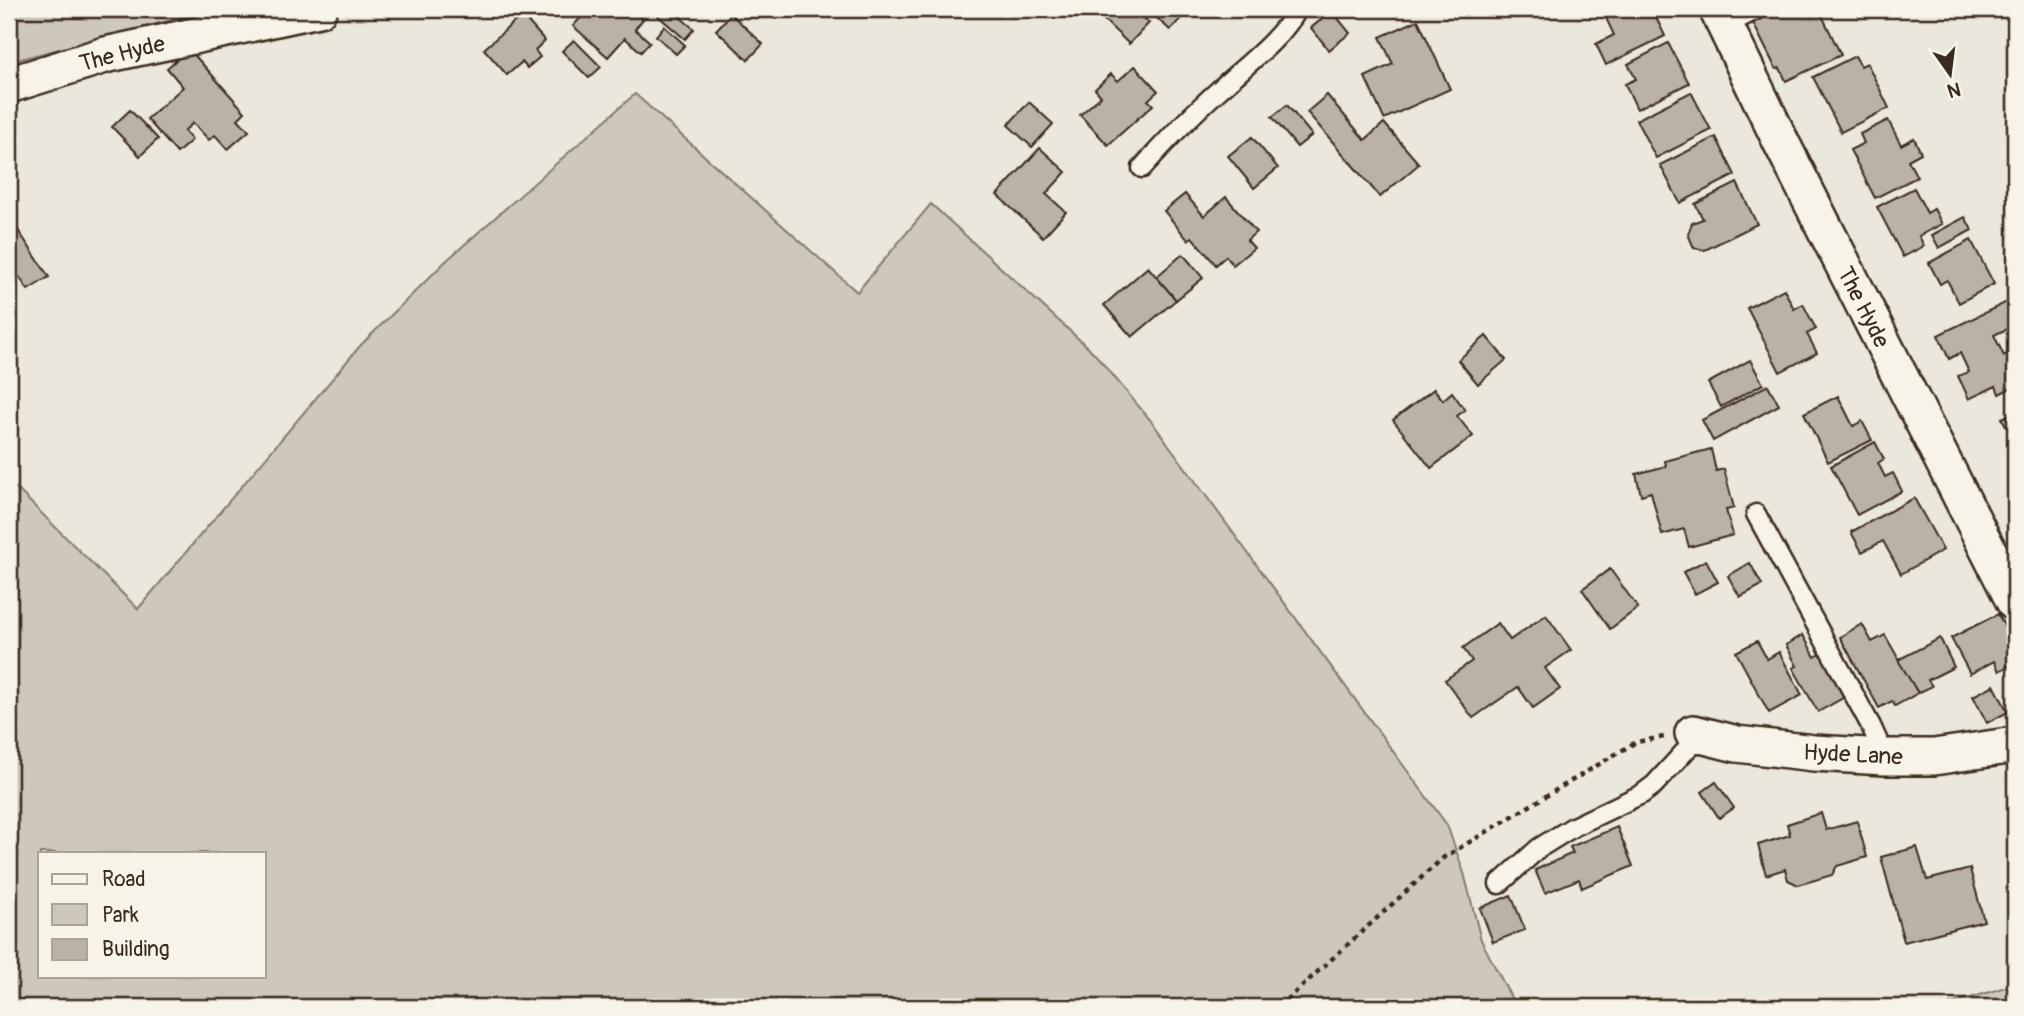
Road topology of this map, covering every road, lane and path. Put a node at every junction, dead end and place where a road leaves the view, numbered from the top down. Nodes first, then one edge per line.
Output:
1 (319, 9) edge
2 (1298, 9) edge
3 (1758, 9) edge
4 (1722, 17) edge
5 (9, 85) edge
6 (1143, 167) dead end
7 (1756, 514) dead end
8 (2015, 603) edge
9 (1696, 734) junction
10 (2015, 745) edge
11 (1885, 757) junction
12 (1499, 884) dead end
13 (1279, 1007) edge

1 - 5 street, The Hyde
2 - 6 lane
3 - 4 lane
4 - 8 street, The Hyde
7 - 11 lane
9 - 11 street, Hyde Lane
9 - 12 lane
9 - 13 path
10 - 11 street, Hyde Lane

